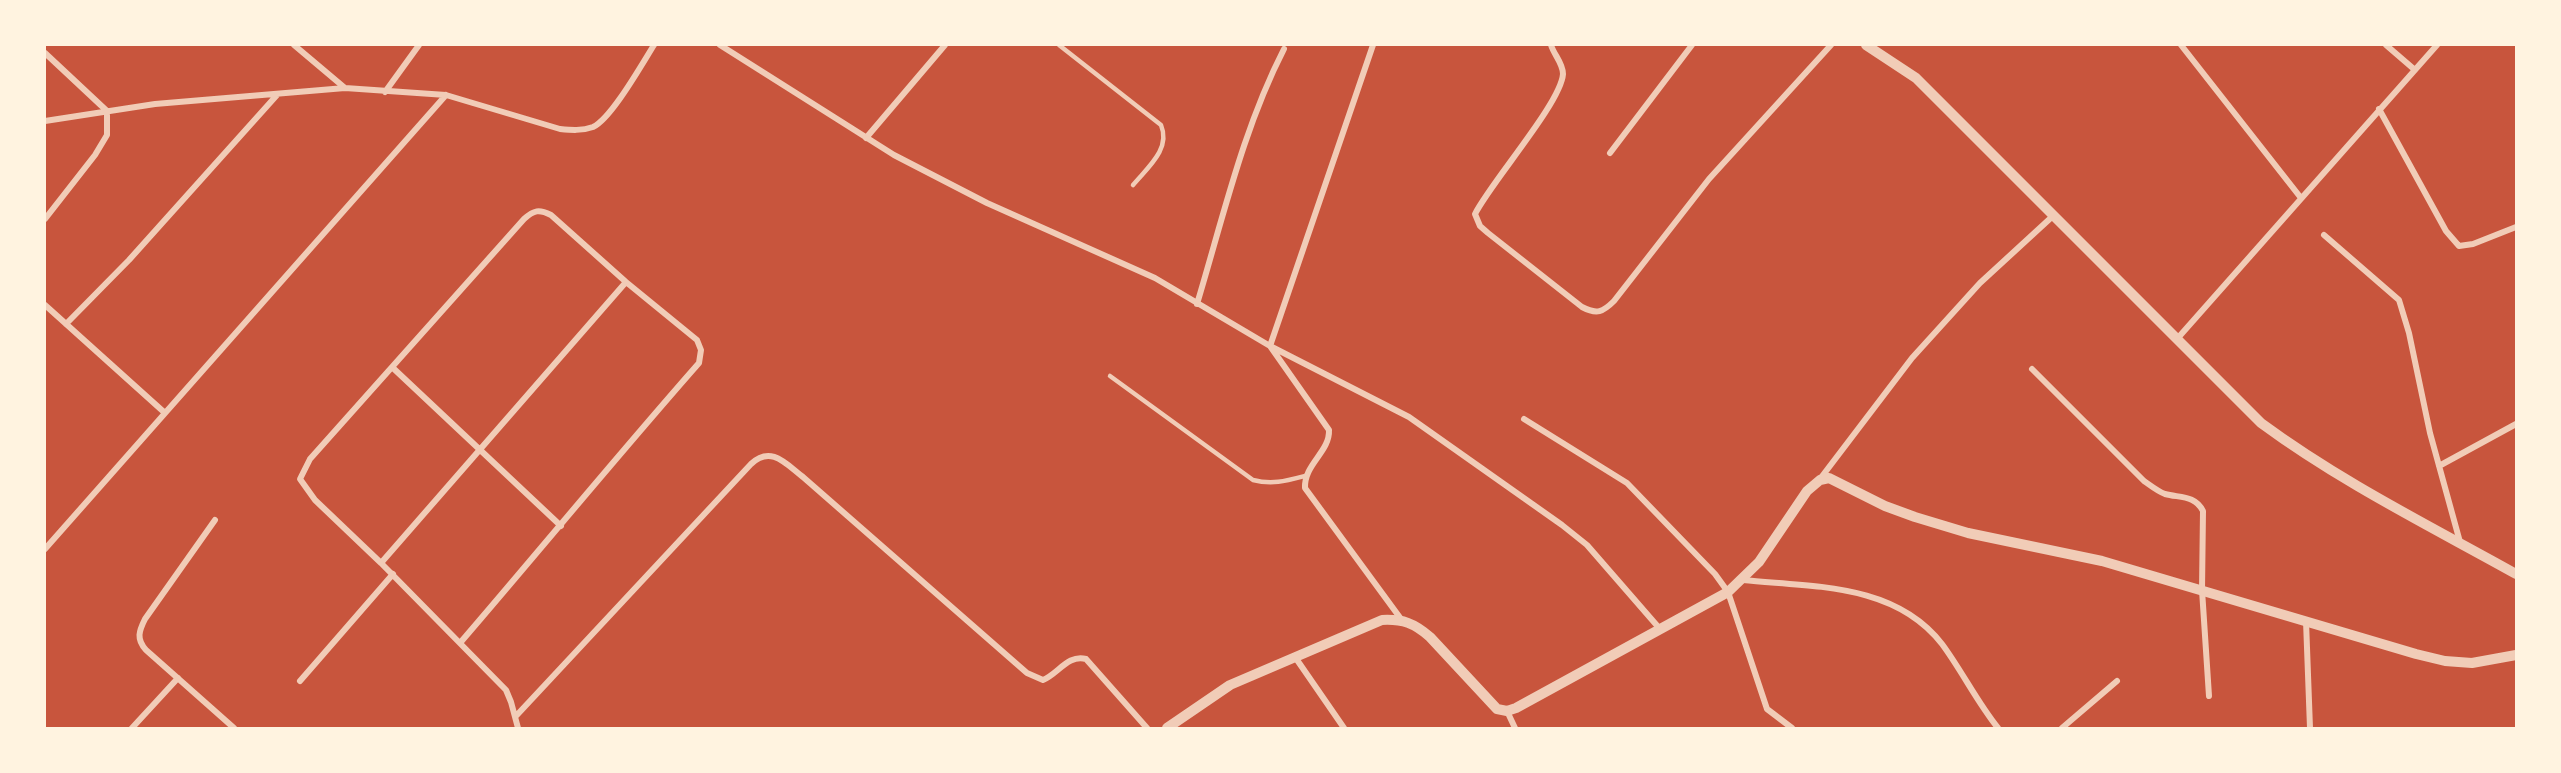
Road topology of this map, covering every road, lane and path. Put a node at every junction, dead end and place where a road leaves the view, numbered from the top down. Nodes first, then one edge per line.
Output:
1 (294, 45) edge
2 (419, 45) edge
3 (654, 45) edge
4 (720, 45) edge
5 (945, 45) edge
6 (1059, 45) edge
7 (1373, 45) edge
8 (1551, 45) edge
9 (1692, 45) edge
10 (1831, 45) edge
11 (1866, 45) edge
12 (2181, 45) edge
13 (2386, 45) edge
14 (2437, 45) edge
15 (1284, 49) dead end
16 (45, 53) edge
17 (2415, 70) junction
18 (345, 88) junction
19 (385, 92) junction
20 (278, 94) junction
21 (446, 95) junction
22 (2379, 109) junction
23 (107, 111) junction
24 (45, 121) edge
25 (866, 138) junction
26 (1610, 153) dead end
27 (1133, 185) dead end
28 (2301, 198) junction
29 (2054, 215) junction
30 (45, 219) edge
31 (2516, 227) edge
32 (2324, 235) dead end
33 (626, 282) junction
34 (1197, 304) junction
35 (45, 305) edge
36 (66, 324) junction
37 (2177, 339) junction
38 (1270, 346) junction
39 (393, 368) junction
40 (2032, 369) dead end
41 (1110, 376) dead end
42 (165, 413) junction
43 (1524, 419) dead end
44 (2516, 424) edge
45 (480, 450) junction
46 (2439, 465) junction
47 (1305, 476) junction
48 (1820, 480) junction
49 (215, 520) dead end
50 (561, 526) junction
51 (2461, 543) junction
52 (45, 549) edge
53 (381, 563) junction
54 (393, 574) junction
55 (2516, 574) edge
56 (1743, 580) junction
57 (2202, 590) junction
58 (1728, 592) junction
59 (1401, 619) junction
60 (2306, 620) junction
61 (1660, 629) junction
62 (460, 643) junction
63 (2516, 655) edge
64 (1294, 656) junction
65 (178, 678) junction
66 (300, 681) dead end
67 (2117, 681) dead end
68 (2209, 696) dead end
69 (1507, 711) junction
70 (516, 716) junction
71 (132, 728) edge
72 (234, 728) edge
73 (518, 728) edge
74 (1147, 728) edge
75 (1167, 728) edge
76 (1344, 728) edge
77 (1515, 728) edge
78 (1792, 728) edge
79 (1998, 728) edge
80 (2062, 728) edge
81 (2310, 728) edge

1 - 18 street
2 - 19 street
3 - 21 street
4 - 25 street
5 - 25 street
6 - 27 lane
7 - 38 street
8 - 10 street
9 - 26 street
11 - 29 street
12 - 28 street
13 - 17 street
14 - 17 street
15 - 34 street
16 - 23 street
17 - 22 street
18 - 19 street
18 - 20 street
19 - 21 street
20 - 23 street
20 - 36 street
21 - 42 street
22 - 28 street
22 - 31 street
23 - 24 street
23 - 30 street
25 - 34 street
28 - 37 street
29 - 37 street
29 - 48 street
32 - 46 street
33 - 39 street
33 - 45 street
33 - 50 street
34 - 38 street
35 - 36 street
36 - 42 street
37 - 51 street
38 - 47 street
38 - 61 street
39 - 45 street
39 - 53 street
40 - 57 street
41 - 47 lane
42 - 52 street
43 - 58 street
44 - 46 street
45 - 50 street
45 - 53 street
46 - 51 street
47 - 59 street
48 - 56 street
48 - 57 street
49 - 65 street
50 - 62 street
51 - 55 street
53 - 54 street
54 - 62 street
54 - 66 street
56 - 58 street
56 - 79 street
57 - 60 street
57 - 68 street
58 - 61 street
58 - 78 street
59 - 64 street
59 - 69 street
60 - 63 street
60 - 81 street
61 - 69 street
62 - 70 street
64 - 75 street
64 - 76 street
65 - 71 street
65 - 72 street
67 - 80 street
69 - 77 street
70 - 73 street
70 - 74 street

